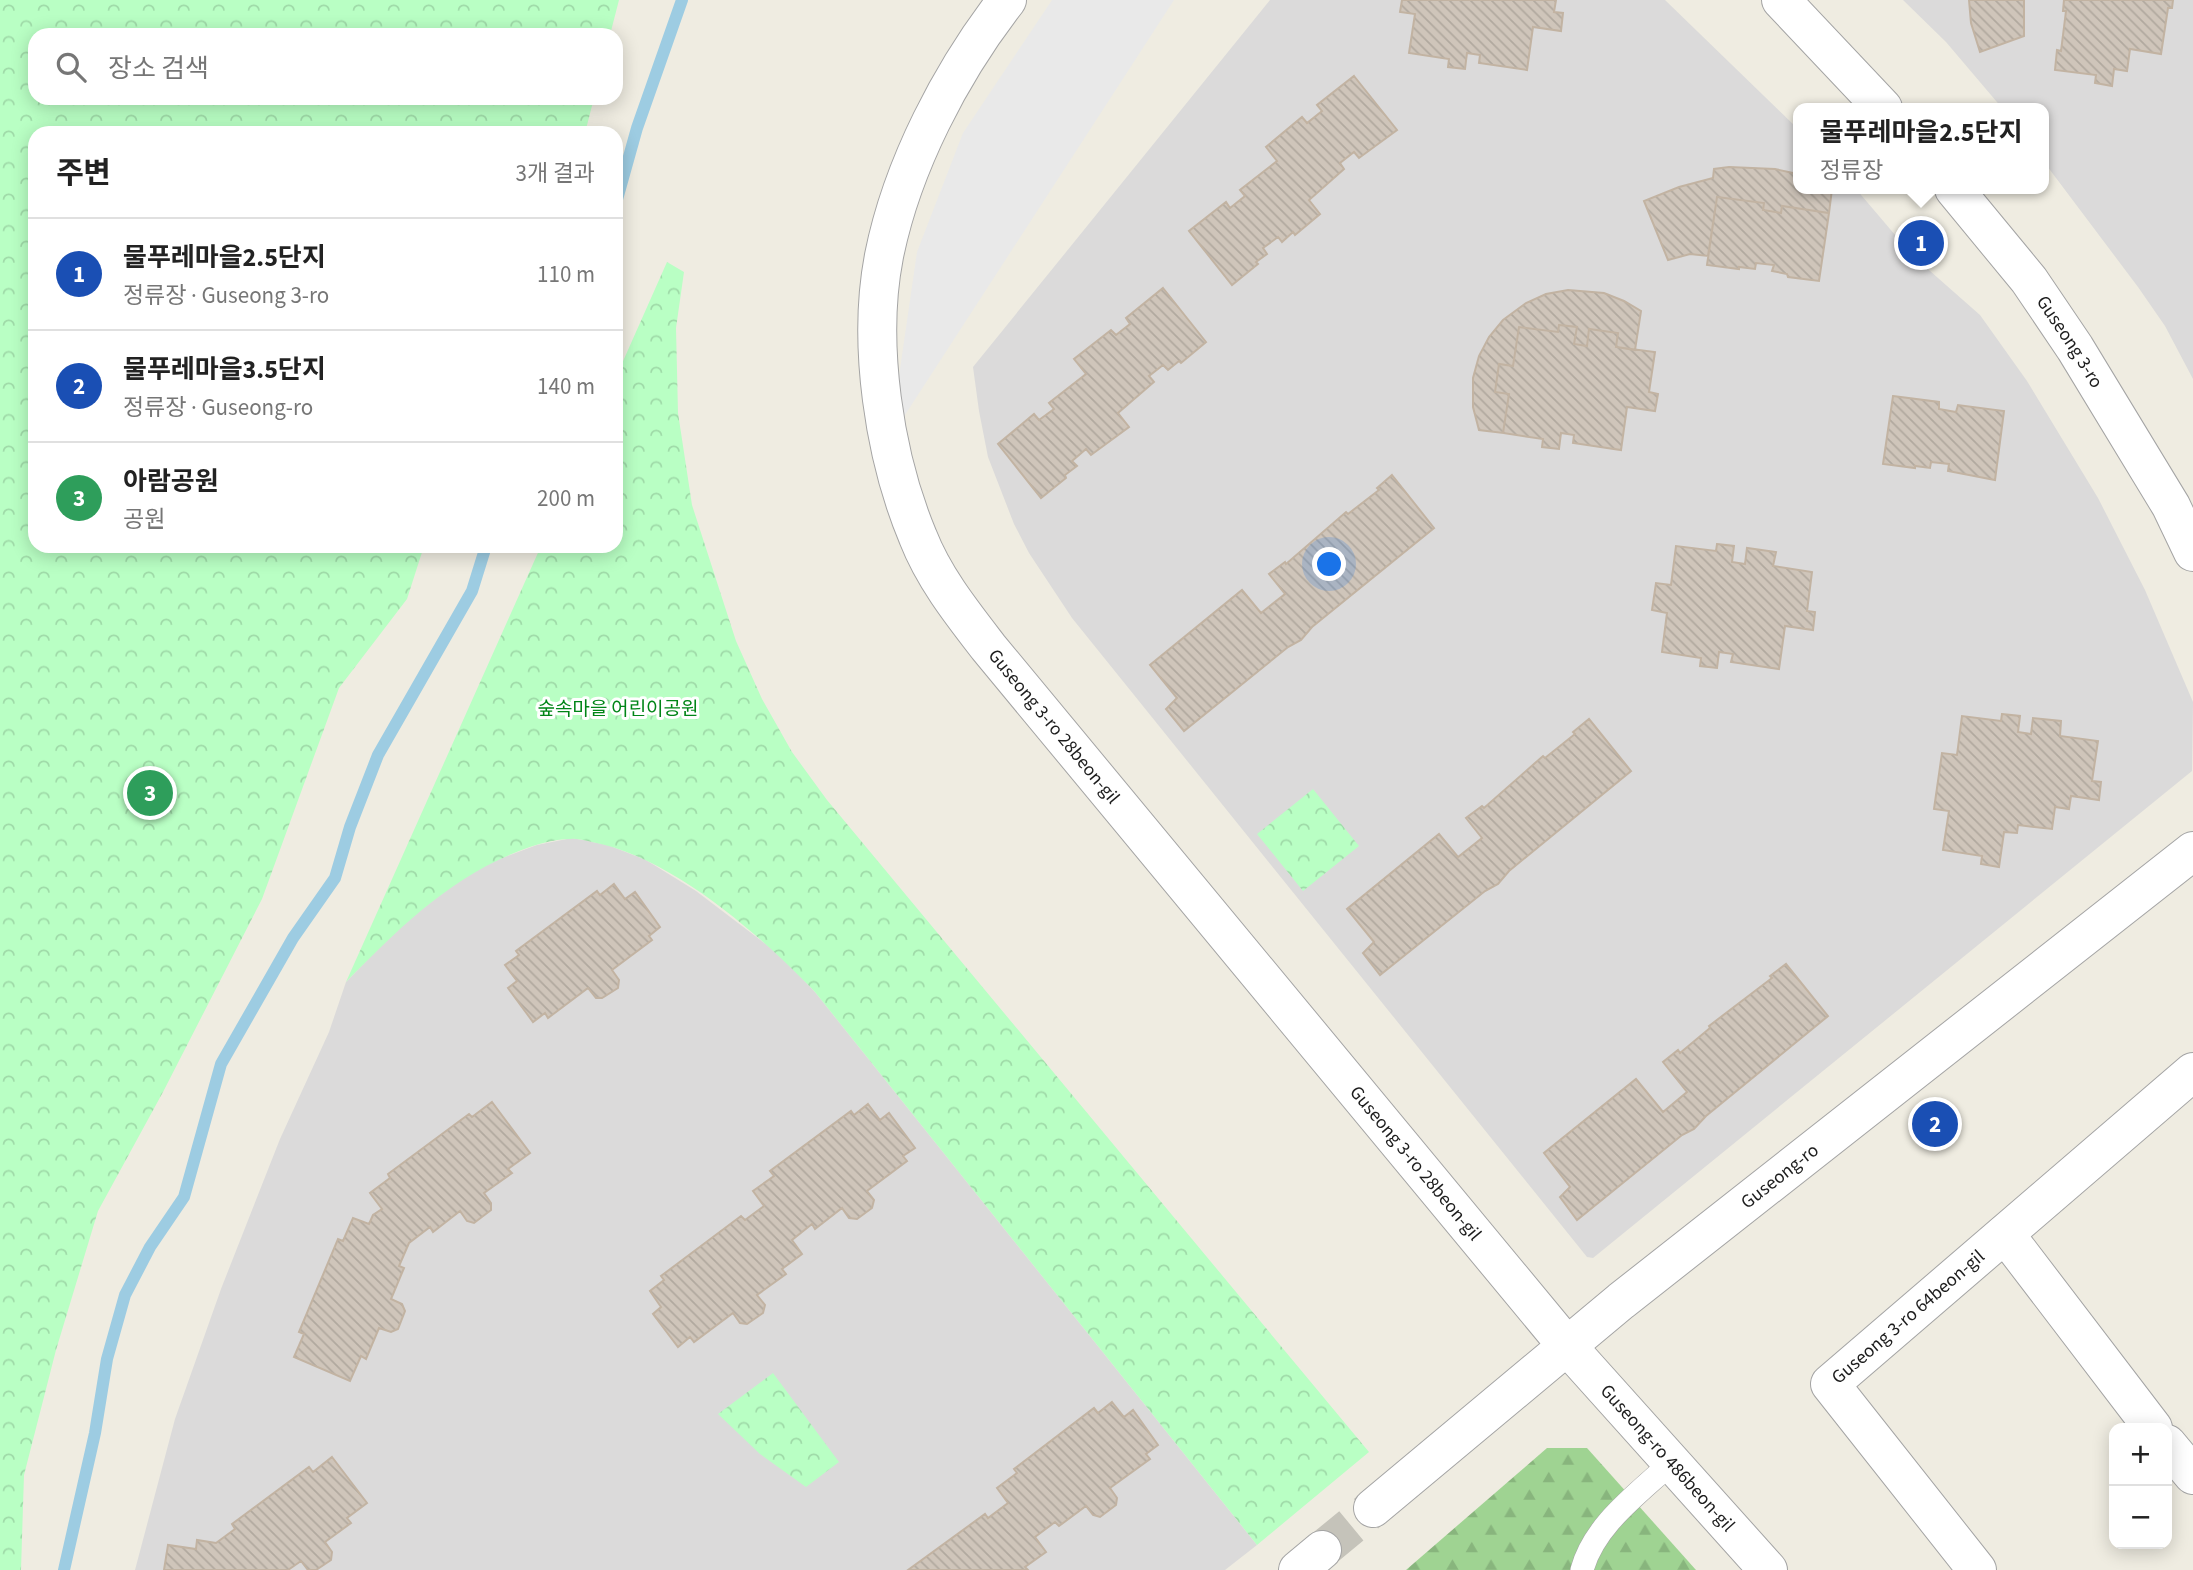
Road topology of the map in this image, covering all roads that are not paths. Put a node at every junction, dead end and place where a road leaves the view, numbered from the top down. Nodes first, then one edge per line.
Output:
1 (1007, 0) edge
2 (1781, 0) edge
3 (1878, 103) edge
4 (1958, 194) edge
5 (2182, 500) edge
6 (2193, 552) edge
7 (2193, 850) edge
8 (2193, 1072) edge
9 (2005, 1234) junction
10 (1567, 1346) junction
11 (2149, 1423) edge
12 (2172, 1450) edge
13 (1671, 1462) junction
14 (2193, 1475) edge
15 (1373, 1508) tunnel mouth
16 (1582, 1570) edge
17 (1768, 1570) edge
18 (1977, 1570) edge

1 - 10 street, Guseong 3-ro 28beon-gil
2 - 3 street
4 - 5 street, Guseong 3-ro
5 - 6 street, Guseong 3-ro
7 - 10 street, Guseong-ro
8 - 9 street, Guseong 3-ro 64beon-gil
9 - 11 street
9 - 18 street, Guseong 3-ro 64beon-gil
10 - 13 street, Guseong-ro 486beon-gil
10 - 15 street, Guseong-ro
12 - 14 street
13 - 16 lane
13 - 17 street, Guseong-ro 486beon-gil

